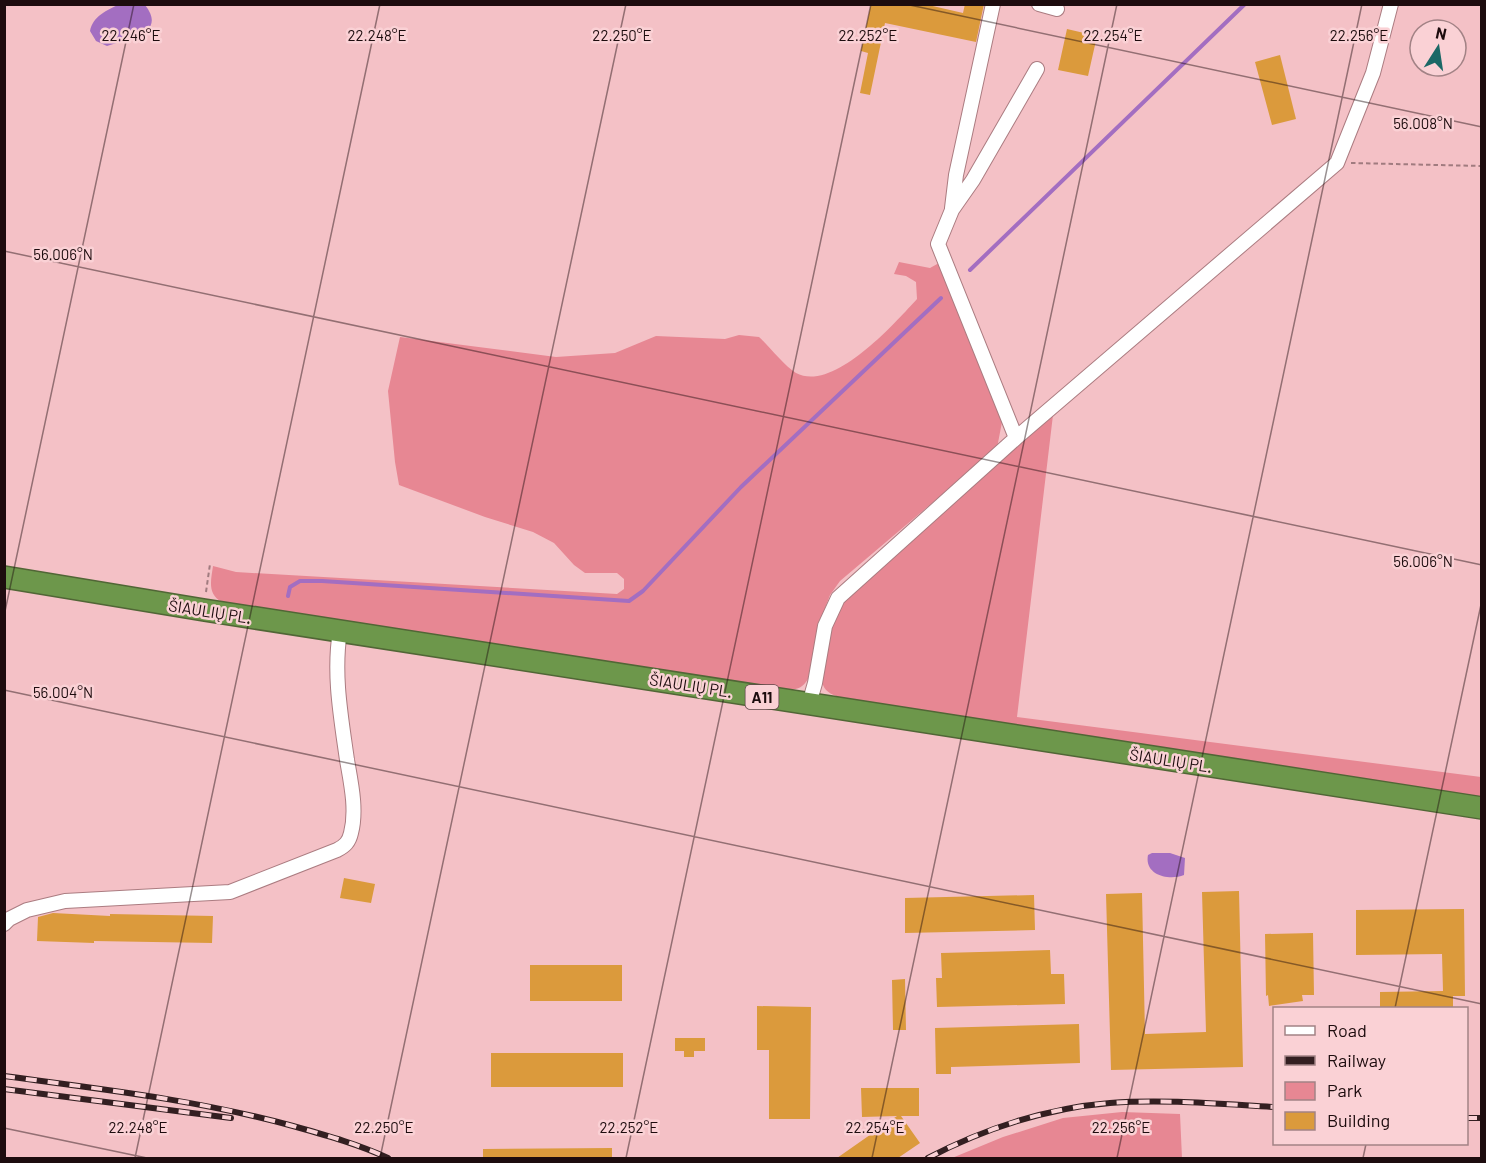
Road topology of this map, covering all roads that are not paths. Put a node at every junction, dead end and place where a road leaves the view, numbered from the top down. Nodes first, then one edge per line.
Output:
1 (993, 4) edge
2 (1039, 4) edge
3 (1391, 4) edge
4 (1057, 9) dead end
5 (1037, 69) dead end
6 (952, 210) junction
7 (1016, 438) junction
8 (4, 579) edge
9 (340, 631) junction
10 (809, 704) junction
11 (1482, 808) edge
12 (4, 924) edge

1 - 6 street
2 - 4 street
3 - 7 street
5 - 6 street
6 - 7 street
7 - 10 street
8 - 9 highway, ŠIAULIŲ PL. / A11
9 - 10 highway, ŠIAULIŲ PL. / A11
9 - 12 street
10 - 11 highway, ŠIAULIŲ PL. / A11

